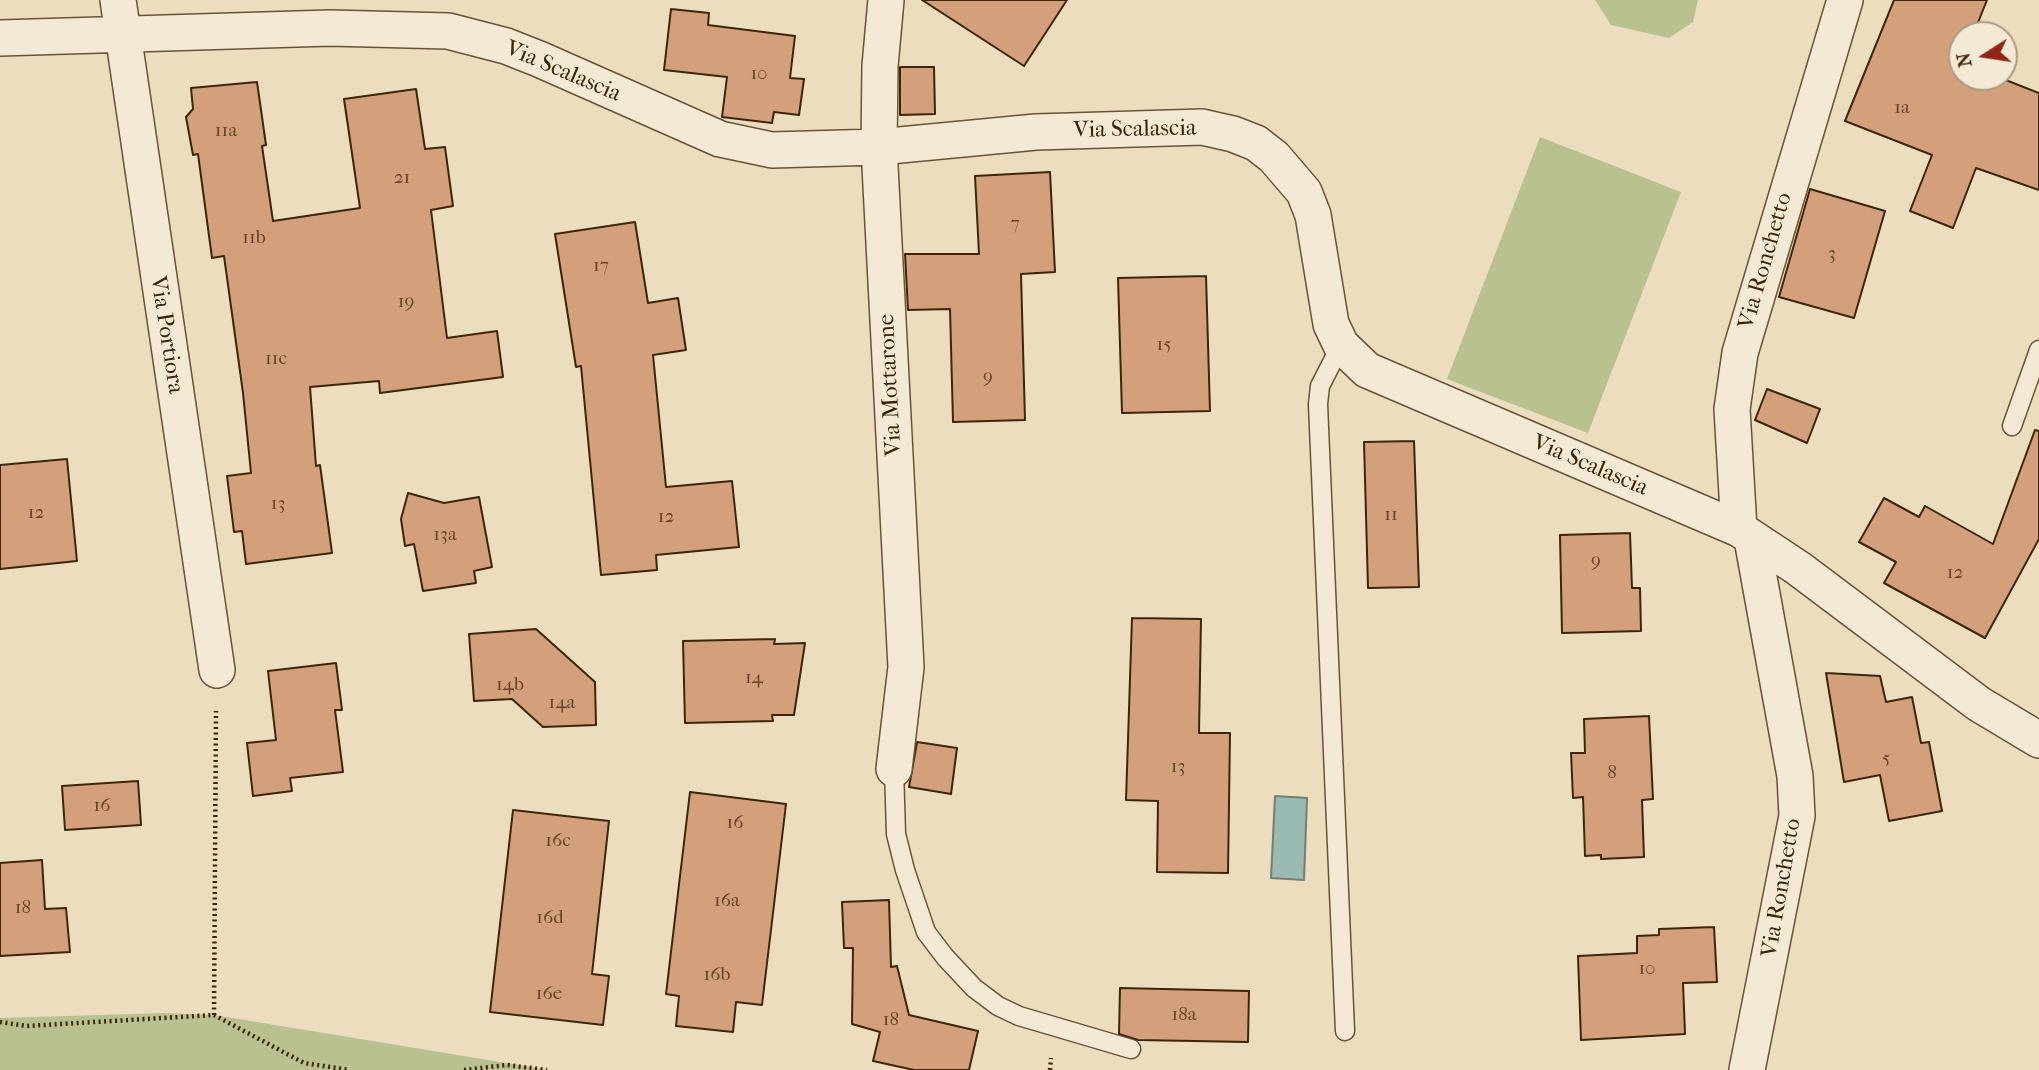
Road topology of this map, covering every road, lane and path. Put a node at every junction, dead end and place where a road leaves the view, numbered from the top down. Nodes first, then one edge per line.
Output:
1 (886, 0) edge
2 (1844, 0) edge
3 (120, 17) edge
4 (0, 38) edge
5 (879, 147) junction
6 (1341, 345) junction
7 (2039, 350) edge
8 (2012, 426) dead end
9 (1745, 534) junction
10 (216, 670) joint
11 (2039, 740) edge
12 (894, 769) joint
13 (214, 1015) junction
14 (0, 1022) edge
15 (1345, 1031) dead end
16 (1131, 1049) dead end
17 (349, 1070) edge
18 (464, 1070) edge
19 (547, 1070) edge
20 (1746, 1070) edge

1 - 5 street, Via Mottarone
2 - 9 street, Via Ronchetto
3 - 4 street, Via Scalascia
3 - 5 street, Via Scalascia
3 - 10 street, Via Portiora
5 - 6 street, Via Scalascia
5 - 12 street, Via Mottarone
6 - 9 street, Via Scalascia
6 - 15 lane
7 - 8 lane
9 - 11 street, Via Scalascia
9 - 20 street, Via Ronchetto
10 - 13 path
12 - 16 lane
13 - 14 path
13 - 17 path
18 - 19 path

